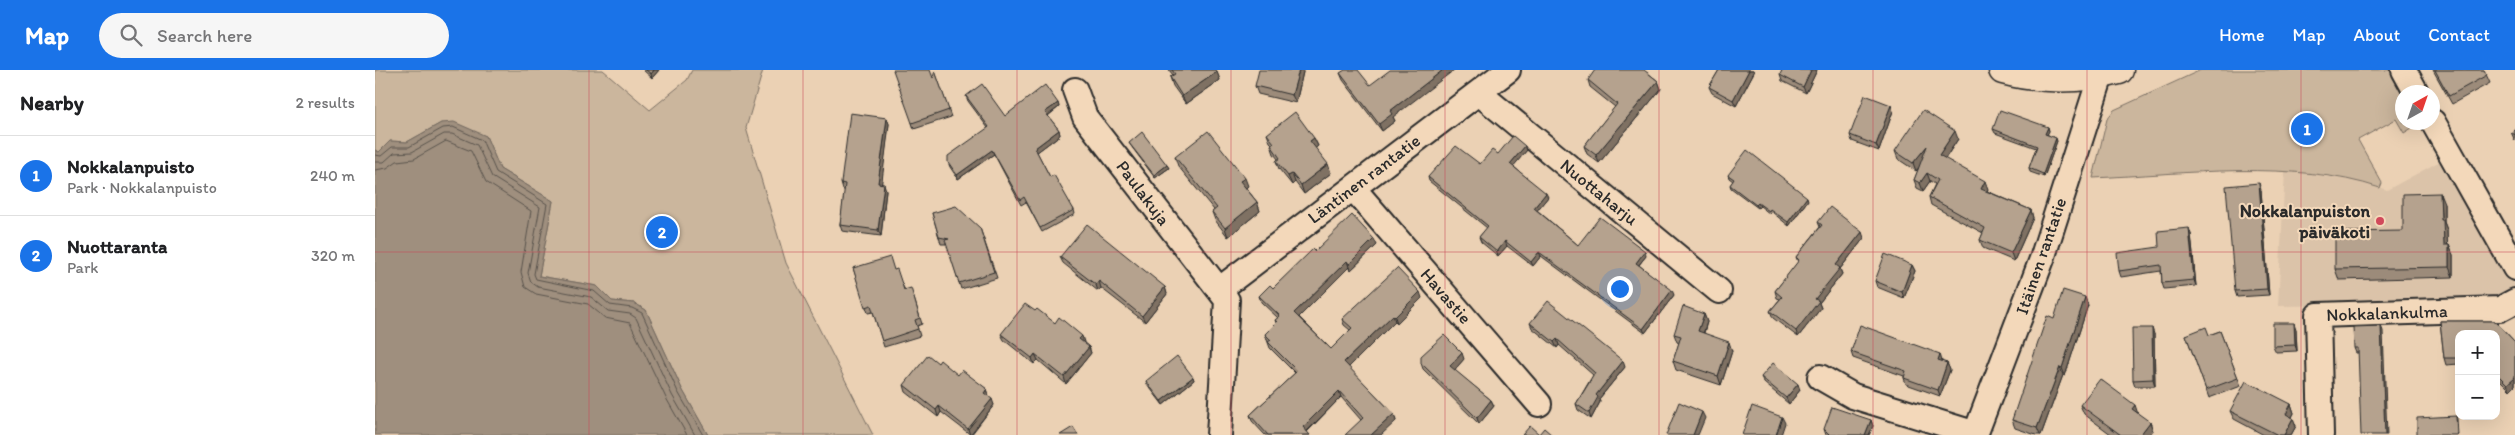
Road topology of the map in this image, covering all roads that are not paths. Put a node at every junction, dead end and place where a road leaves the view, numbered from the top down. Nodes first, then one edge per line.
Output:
1 (1509, 70) edge
2 (2003, 70) edge
3 (2404, 70) edge
4 (2110, 73) edge
5 (2412, 85) edge
6 (1075, 90) dead end
7 (1479, 92) junction
8 (2437, 130) edge
9 (1353, 188) junction
10 (2515, 268) edge
11 (1220, 289) junction
12 (1719, 291) dead end
13 (2515, 301) edge
14 (1820, 377) dead end
15 (1539, 404) dead end
16 (1975, 434) edge
17 (1219, 435) edge
18 (2321, 435) edge

1 - 7 street, Läntinen rantatie
2 - 4 main road
3 - 5 street
4 - 16 street, Itäinen rantatie
6 - 11 street, Paulakuja
7 - 9 street, Läntinen rantatie
7 - 12 street, Nuottaharju
8 - 10 street
9 - 11 street, Läntinen rantatie
9 - 15 street, Havastie
11 - 17 street
13 - 18 street, Nokkalankulma
14 - 16 street

